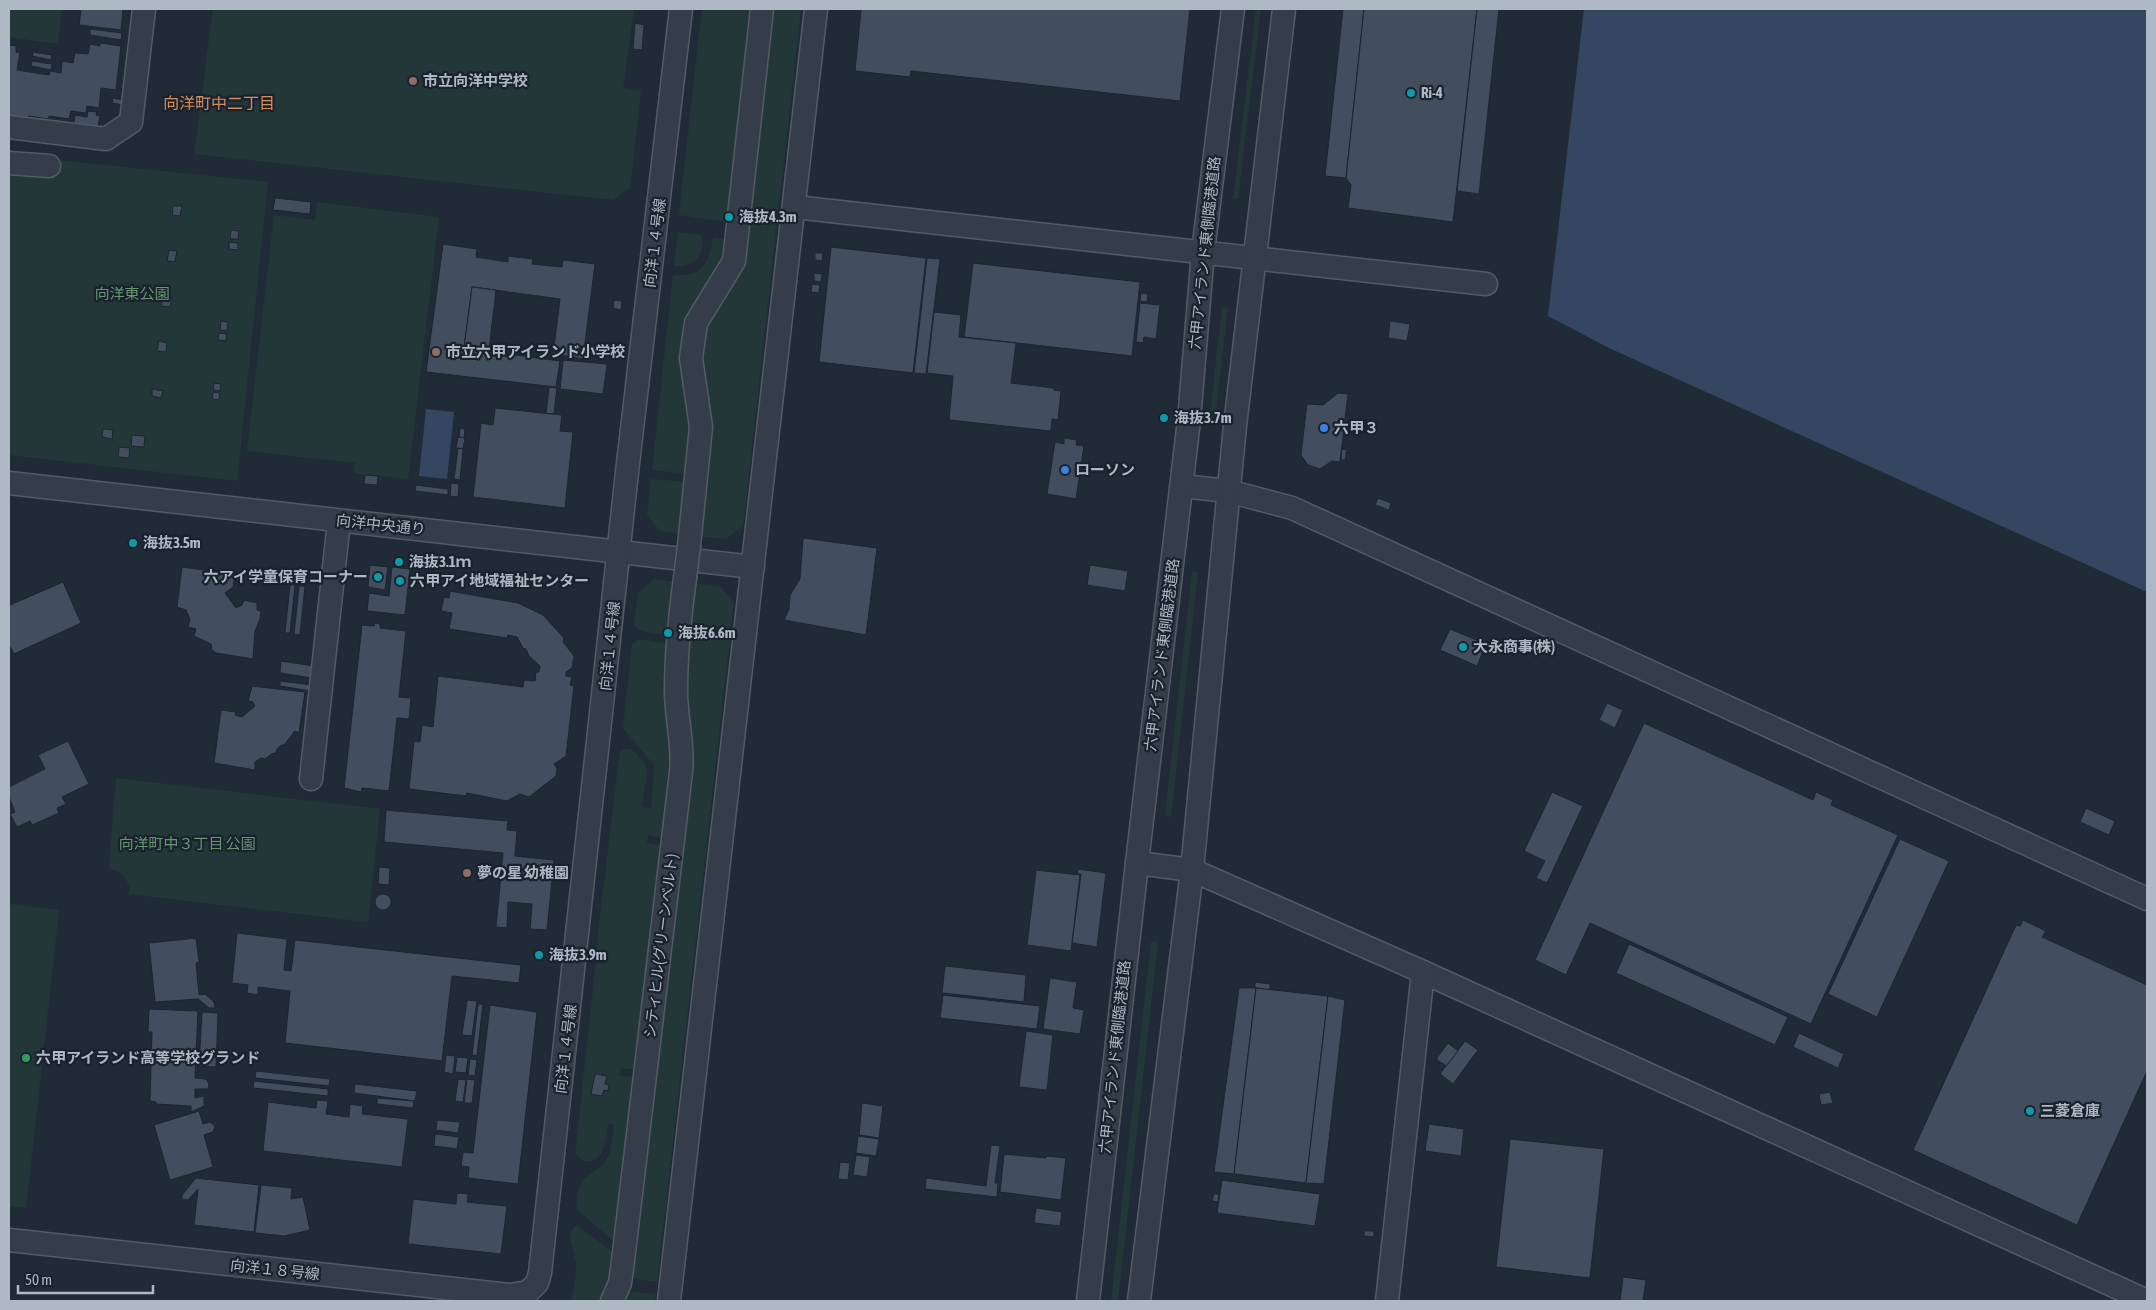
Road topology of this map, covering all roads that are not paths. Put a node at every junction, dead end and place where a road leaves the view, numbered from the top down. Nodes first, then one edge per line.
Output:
1 (144, 9) edge
2 (680, 9) edge
3 (762, 9) edge
4 (816, 9) edge
5 (1233, 9) edge
6 (1284, 9) edge
7 (9, 128) edge
8 (9, 162) edge
9 (49, 166) dead end
10 (795, 206) junction
11 (1203, 252) junction
12 (1256, 258) junction
13 (1486, 284) dead end
14 (9, 483) edge
15 (1182, 486) junction
16 (1228, 491) junction
17 (339, 521) junction
18 (620, 552) junction
19 (753, 567) junction
20 (311, 779) dead end
21 (1136, 863) junction
22 (1192, 870) junction
23 (2147, 899) edge
24 (1424, 972) junction
25 (9, 1240) edge
26 (537, 1283) joint
27 (612, 1301) edge
28 (669, 1301) edge
29 (1088, 1301) edge
30 (1139, 1301) edge
31 (1387, 1301) edge
32 (2147, 1301) edge

1 - 7 street
2 - 18 street, 向洋１４号線
3 - 27 street, シティヒル(グリーンベルト), bridge
4 - 10 street
5 - 11 street, 六甲アイランド東側臨港道路
6 - 12 street
8 - 9 street
10 - 11 street
10 - 19 street
11 - 12 street
11 - 15 street, 六甲アイランド東側臨港道路
12 - 13 street
12 - 16 street
14 - 17 street, 向洋中央通り
15 - 16 street
15 - 21 street, 六甲アイランド東側臨港道路
16 - 22 street
16 - 23 street
17 - 18 street, 向洋中央通り
17 - 20 street
18 - 19 street, 向洋中央通り
18 - 26 street, 向洋１４号線
19 - 28 street
21 - 22 street
21 - 29 street, 六甲アイランド東側臨港道路
22 - 24 street
22 - 30 street
24 - 31 street
24 - 32 street
25 - 26 street, 向洋１８号線

